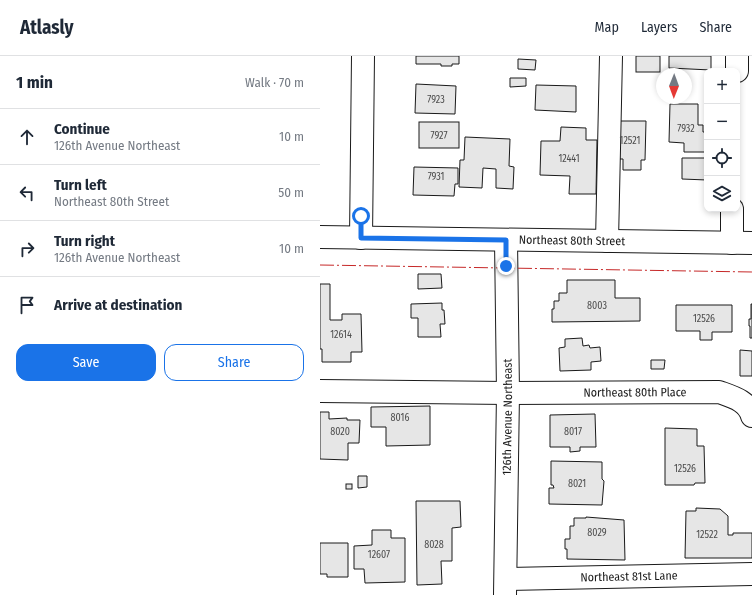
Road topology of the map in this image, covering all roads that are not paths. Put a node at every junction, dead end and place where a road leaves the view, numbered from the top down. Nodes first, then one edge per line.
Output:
1 (363, 56) edge
2 (611, 56) edge
3 (737, 56) edge
4 (737, 68) edge
5 (733, 212) edge
6 (320, 237) edge
7 (361, 238) junction
8 (506, 240) junction
9 (606, 241) junction
10 (742, 243) edge
11 (320, 392) edge
12 (508, 393) junction
13 (752, 416) edge
14 (752, 574) edge
15 (506, 587) edge

1 - 7 street
2 - 9 street
3 - 4 street
5 - 10 street
6 - 7 street, Northeast 80th Street
7 - 8 street, Northeast 80th Street
8 - 9 street, Northeast 80th Street
8 - 12 street, 126th Avenue Northeast
9 - 10 street, Northeast 80th Street
11 - 12 street, Northeast 80th Place
12 - 13 street, Northeast 80th Place
12 - 15 street, 126th Avenue Northeast
14 - 15 street, Northeast 81st Lane

